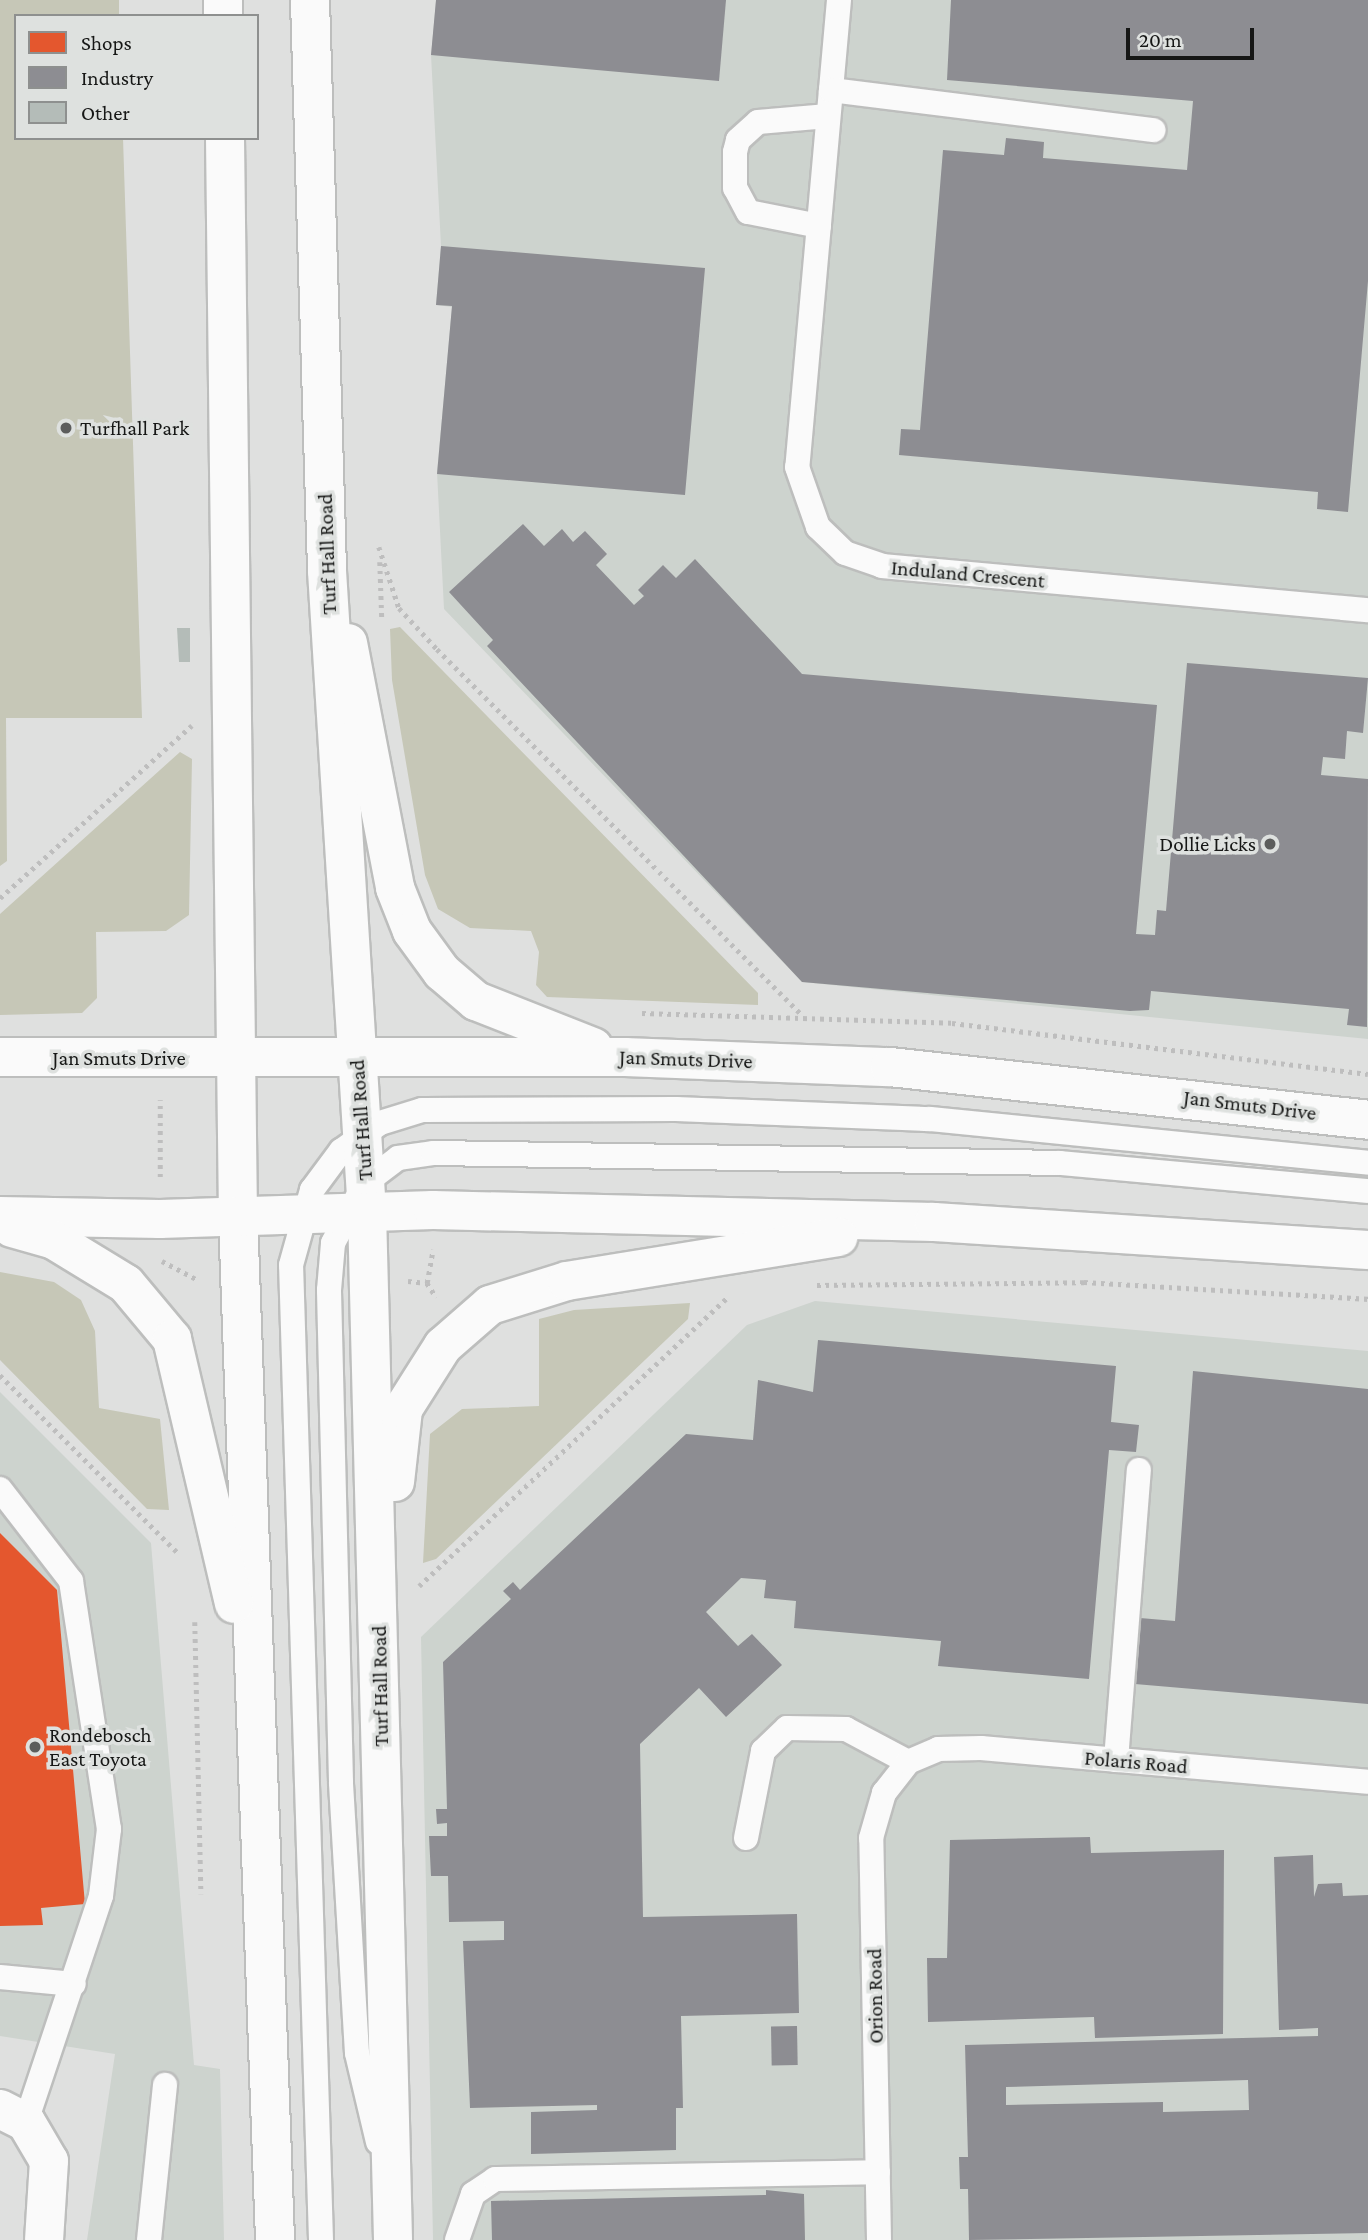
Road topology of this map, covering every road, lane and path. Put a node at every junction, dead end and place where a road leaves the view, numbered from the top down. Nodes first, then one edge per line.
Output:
1 (310, 0) edge
2 (839, 0) edge
3 (831, 90) junction
4 (828, 116) junction
5 (1154, 130) dead end
6 (225, 140) edge
7 (819, 226) junction
8 (379, 547) dead end
9 (327, 571) junction
10 (1368, 610) edge
11 (198, 719) dead end
12 (0, 898) edge
13 (638, 1013) dead end
14 (803, 1015) junction
15 (625, 1057) junction
16 (0, 1058) edge
17 (237, 1058) junction
18 (357, 1060) junction
19 (1368, 1074) edge
20 (160, 1100) dead end
21 (1368, 1120) edge
22 (362, 1134) junction
23 (1368, 1163) edge
24 (160, 1188) dead end
25 (1368, 1191) edge
26 (360, 1203) junction
27 (303, 1214) junction
28 (0, 1216) edge
29 (238, 1216) junction
30 (934, 1222) junction
31 (0, 1225) edge
32 (433, 1249) dead end
33 (160, 1250) dead end
34 (1368, 1250) edge
35 (398, 1280) dead end
36 (204, 1282) dead end
37 (427, 1283) junction
38 (804, 1286) dead end
39 (737, 1288) dead end
40 (1368, 1299) edge
41 (440, 1303) dead end
42 (0, 1375) edge
43 (1139, 1470) dead end
44 (0, 1489) edge
45 (190, 1564) dead end
46 (414, 1595) dead end
47 (195, 1618) dead end
48 (379, 1631) junction
49 (256, 1698) junction
50 (1116, 1760) junction
51 (908, 1762) junction
52 (1368, 1782) edge
53 (746, 1838) dead end
54 (201, 1894) dead end
55 (0, 1978) edge
56 (74, 1984) junction
57 (165, 2085) dead end
58 (13, 2115) edge
59 (878, 2172) junction
60 (393, 2222) edge
61 (44, 2240) edge
62 (149, 2240) edge
63 (275, 2240) edge
64 (321, 2240) edge
65 (457, 2240) edge
66 (879, 2240) edge

1 - 9 main road, Turf Hall Road
2 - 3 lane, Induland Crescent
3 - 4 lane, Induland Crescent
3 - 5 lane
4 - 7 lane, Induland Crescent
4 - 7 lane
6 - 17 main road
7 - 10 lane, Induland Crescent
8 - 14 path
9 - 15 main road
9 - 18 main road, Turf Hall Road
11 - 12 path
13 - 14 path
14 - 19 path
15 - 18 main road, Jan Smuts Drive
15 - 21 main road, Jan Smuts Drive
16 - 17 main road, Jan Smuts Drive
17 - 18 main road, Jan Smuts Drive
17 - 29 main road
18 - 22 main road, Turf Hall Road
20 - 24 path
22 - 23 lane
22 - 26 main road, Turf Hall Road
22 - 27 lane
25 - 26 lane
26 - 27 main road
26 - 30 main road
26 - 48 main road, Turf Hall Road
26 - 60 lane
27 - 29 main road
27 - 64 lane
28 - 29 main road
29 - 49 main road
30 - 34 main road
30 - 48 main road
31 - 49 main road
32 - 37 path
33 - 36 path
35 - 37 path
37 - 41 path
38 - 40 path
39 - 46 path
42 - 45 path
43 - 50 lane
44 - 56 lane
47 - 54 path
48 - 60 main road, Turf Hall Road
49 - 63 main road
50 - 51 lane, Polaris Road
50 - 52 lane, Polaris Road
51 - 53 lane
51 - 59 lane, Orion Road
55 - 56 lane
56 - 58 lane
57 - 62 lane
58 - 61 main road
59 - 65 lane
59 - 66 lane, Orion Road

